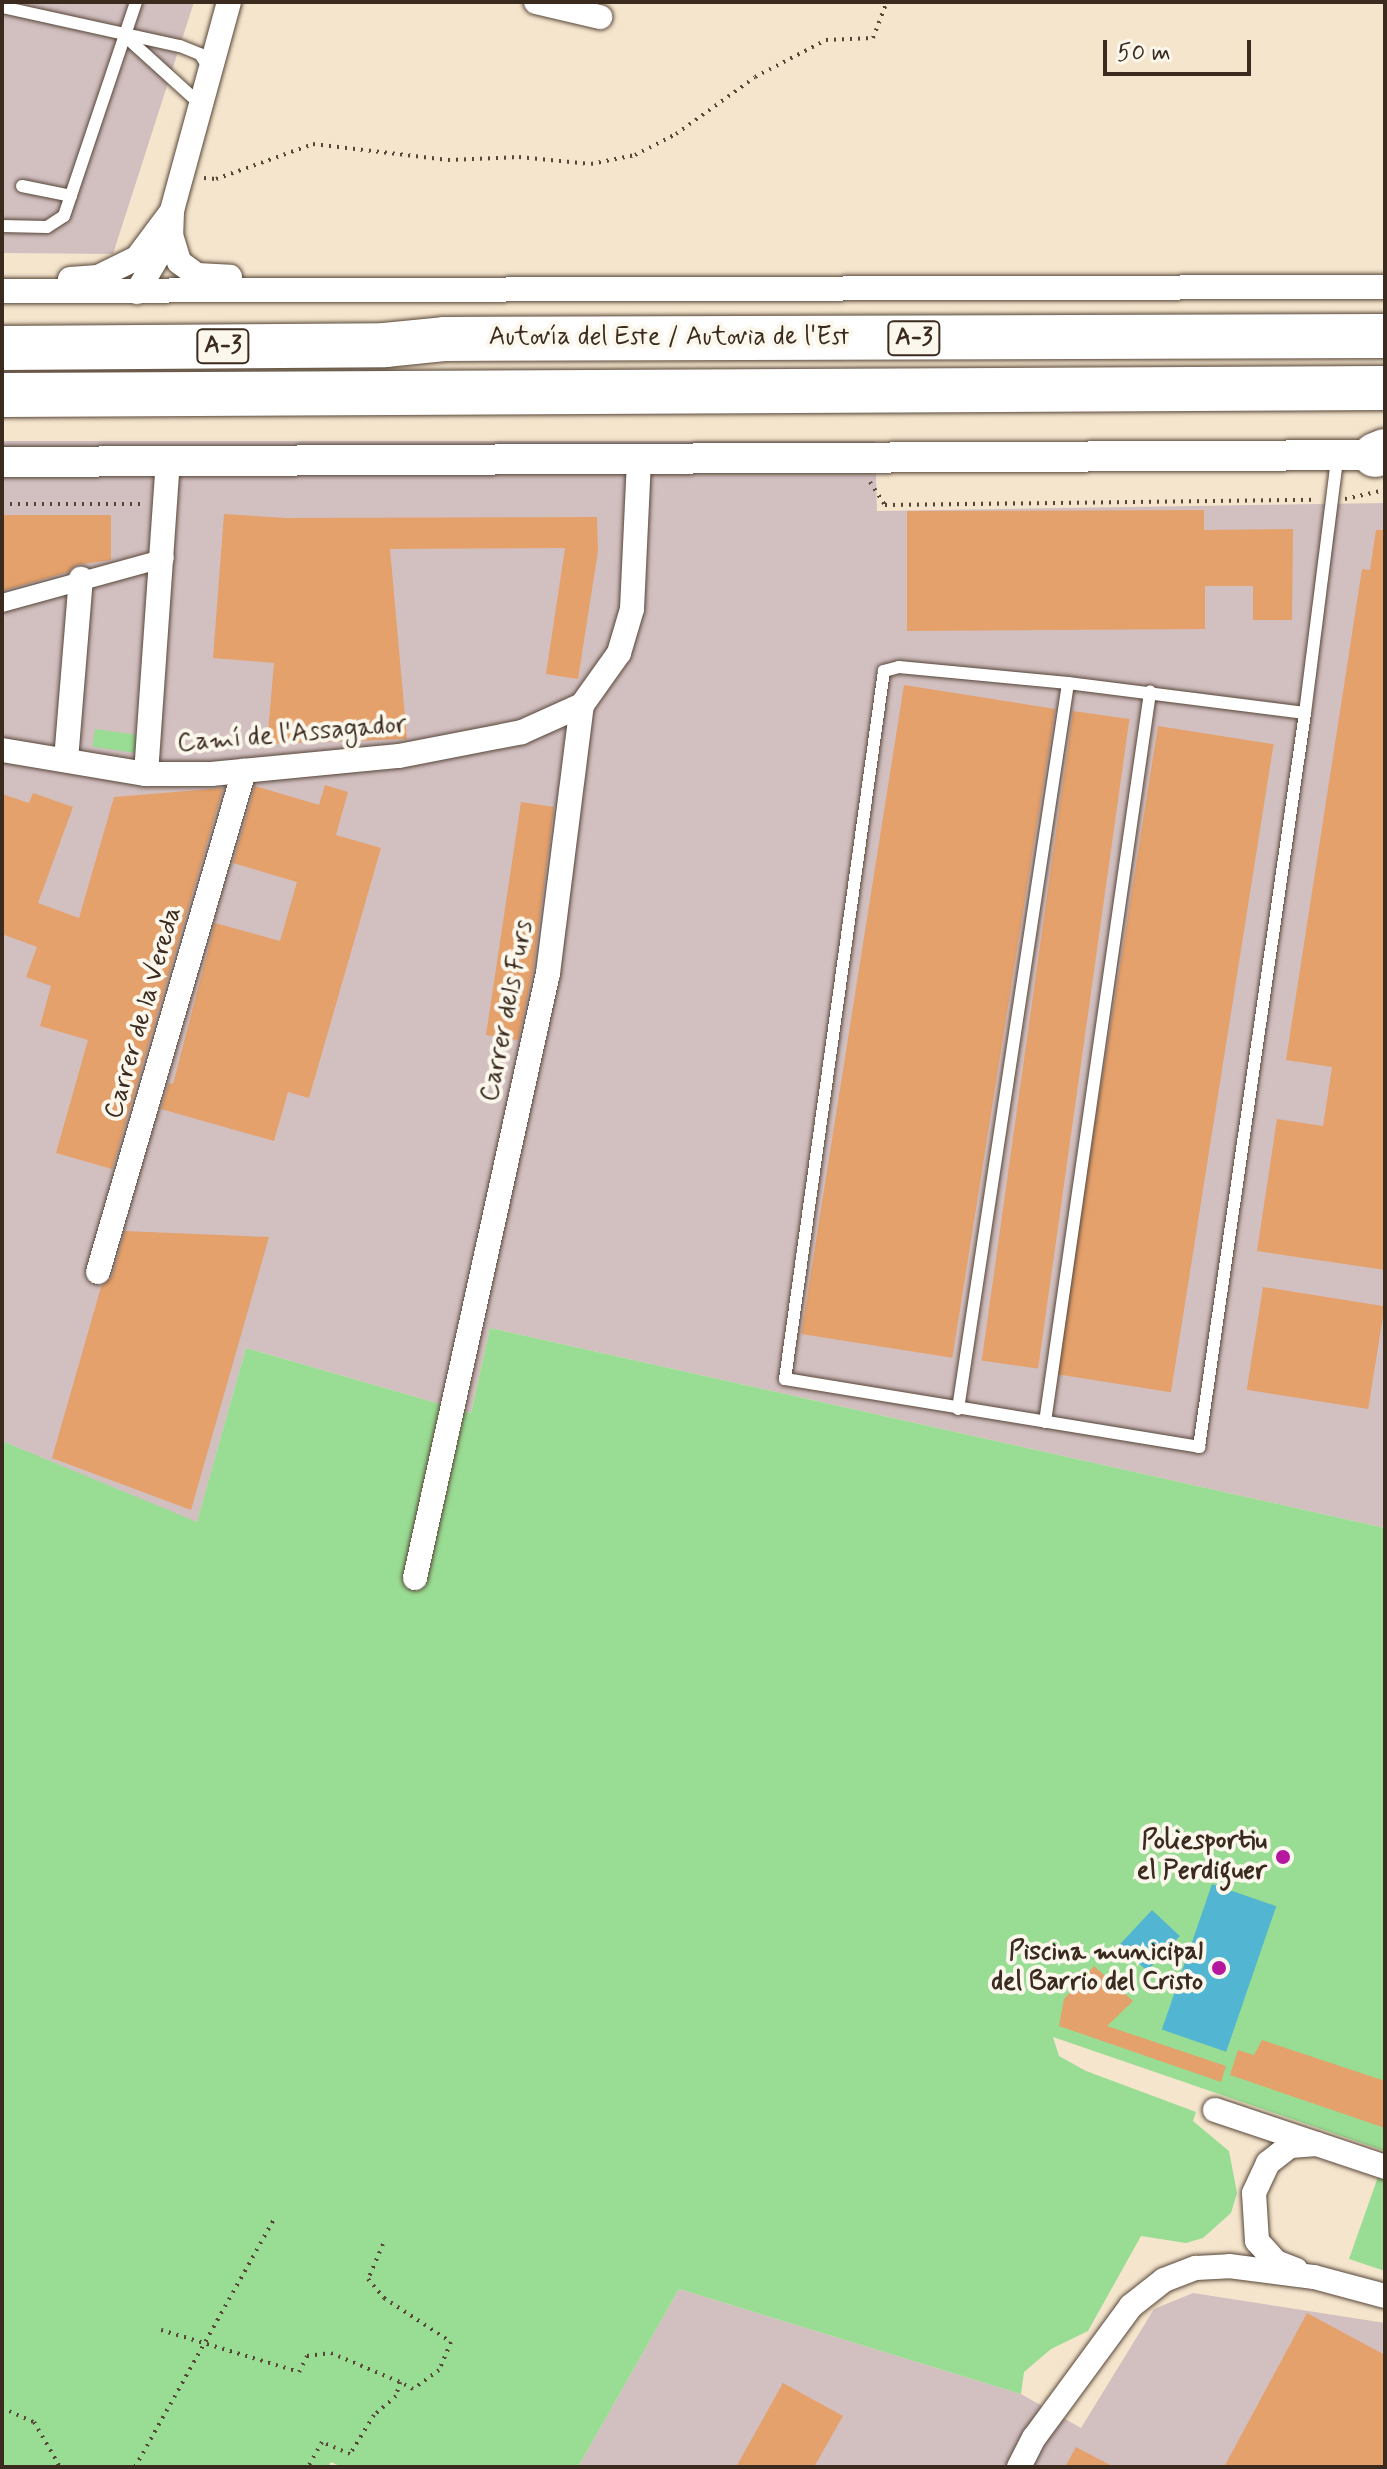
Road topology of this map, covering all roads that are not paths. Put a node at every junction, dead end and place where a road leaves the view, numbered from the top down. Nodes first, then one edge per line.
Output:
1 (136, 2) edge
2 (229, 2) edge
3 (536, 2) edge
4 (2, 7) edge
5 (602, 10) edge
6 (125, 36) junction
7 (210, 71) junction
8 (201, 106) junction
9 (22, 186) dead end
10 (71, 196) junction
11 (171, 223) junction
12 (2, 226) edge
13 (1385, 287) edge
14 (2, 288) edge
15 (137, 292) junction
16 (324, 292) junction
17 (2, 324) edge
18 (1385, 336) edge
19 (444, 339) junction
20 (2, 348) edge
21 (1385, 388) edge
22 (2, 395) edge
23 (168, 460) junction
24 (639, 460) junction
25 (2, 462) edge
26 (1374, 462) edge
27 (165, 558) junction
28 (81, 579) junction
29 (2, 603) edge
30 (1068, 683) junction
31 (1150, 692) junction
32 (582, 705) junction
33 (1305, 713) junction
34 (2, 750) edge
35 (66, 760) junction
36 (244, 771) junction
37 (146, 774) junction
38 (98, 1272) dead end
39 (958, 1409) junction
40 (1045, 1422) junction
41 (415, 1578) dead end
42 (1215, 2110) dead end
43 (1317, 2144) junction
44 (1385, 2167) edge
45 (1314, 2277) junction
46 (1385, 2296) edge
47 (1019, 2467) edge

1 - 6 lane
2 - 7 street
3 - 5 street
4 - 6 lane
6 - 7 lane
6 - 8 lane
6 - 10 lane
7 - 8 street
8 - 11 street
9 - 10 lane
10 - 12 lane
11 - 14 street
11 - 15 street
11 - 16 street
13 - 16 street
14 - 15 street
15 - 16 street
17 - 19 highway
18 - 19 highway, Autovía del Este / Autovia de l'Est / A-3
19 - 20 highway, Autovía del Este / Autovia de l'Est / A-3
21 - 22 highway, Autovía del Este / Autovia de l'Est / A-3
23 - 24 street
23 - 25 street
23 - 27 street
24 - 26 street
24 - 32 street, Carrer dels Furs
26 - 33 lane
27 - 28 street
27 - 37 street
28 - 29 street
28 - 35 street
30 - 31 lane
30 - 39 lane
30 - 39 lane
31 - 33 lane
31 - 40 lane
32 - 36 street, Camí de l'Assagador
32 - 41 street, Carrer dels Furs
33 - 40 lane
34 - 35 street, Camí de l'Assagador
35 - 37 street, Camí de l'Assagador
36 - 37 street, Camí de l'Assagador
36 - 38 street, Carrer de la Vereda
39 - 40 lane
42 - 43 street
43 - 44 street
43 - 45 street
45 - 46 street
45 - 47 street

